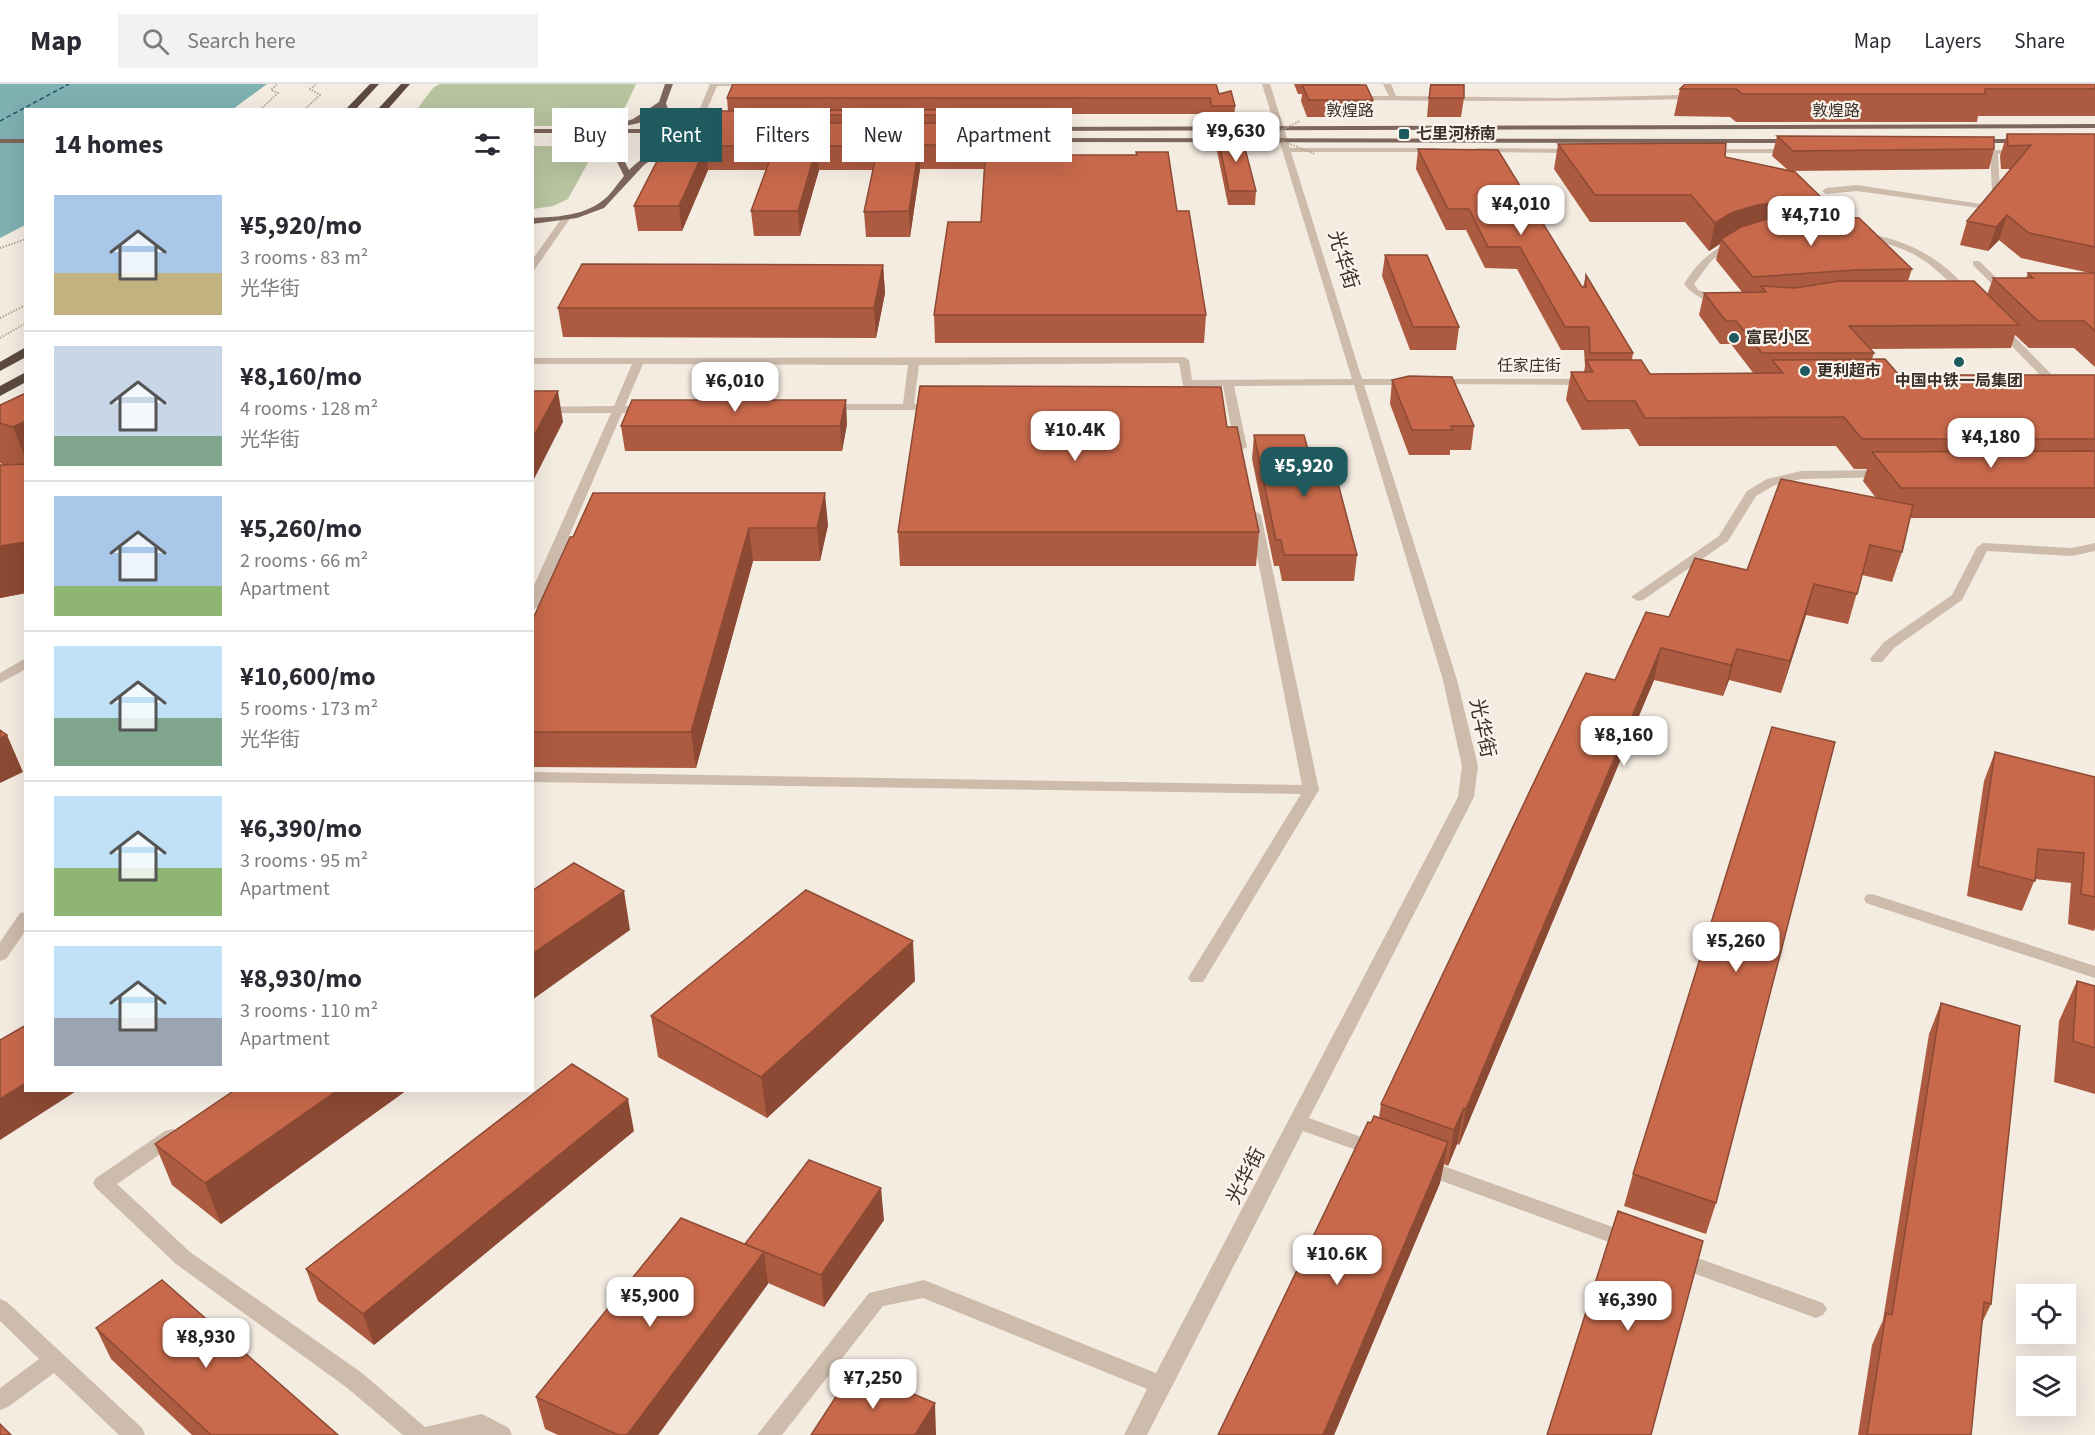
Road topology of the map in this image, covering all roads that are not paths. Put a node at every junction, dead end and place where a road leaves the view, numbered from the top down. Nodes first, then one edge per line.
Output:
1 (375, 84) edge
2 (406, 84) edge
3 (669, 84) edge
4 (715, 84) edge
5 (759, 84) edge
6 (1266, 84) edge
7 (1387, 84) edge
8 (1692, 84) edge
9 (1348, 98) edge
10 (1394, 99) junction
11 (662, 104) junction
12 (351, 108) edge
13 (383, 108) edge
14 (664, 108) edge
15 (734, 119) edge
16 (628, 123) edge
17 (1281, 126) junction
18 (2095, 126) edge
19 (1072, 128) edge
20 (534, 131) edge
21 (552, 131) edge
22 (0, 133) edge
23 (24, 133) edge
24 (0, 141) edge
25 (24, 141) edge
26 (1072, 141) edge
27 (1809, 141) edge
28 (1964, 141) edge
29 (2035, 141) edge
30 (1286, 145) junction
31 (1587, 151) edge
32 (1695, 151) edge
33 (1802, 151) edge
34 (1958, 152) edge
35 (1994, 152) junction
36 (2028, 152) edge
37 (621, 162) edge
38 (643, 162) edge
39 (628, 176) junction
40 (1826, 190) dead end
41 (567, 217) junction
42 (534, 221) edge
43 (1850, 234) edge
44 (1747, 239) edge
45 (1976, 263) dead end
46 (534, 264) edge
47 (1990, 296) edge
48 (1958, 297) edge
49 (1736, 303) edge
50 (1994, 322) edge
51 (24, 352) edge
52 (534, 361) edge
53 (639, 361) junction
54 (914, 362) junction
55 (0, 367) edge
56 (24, 377) edge
57 (2040, 381) edge
58 (1358, 382) junction
59 (1598, 382) edge
60 (1188, 383) junction
61 (1228, 383) junction
62 (0, 392) edge
63 (1180, 405) edge
64 (909, 407) junction
65 (944, 407) edge
66 (816, 408) edge
67 (618, 409) junction
68 (664, 409) edge
69 (534, 410) edge
70 (1245, 464) edge
71 (1895, 474) edge
72 (1252, 499) edge
73 (2095, 547) edge
74 (1638, 597) dead end
75 (534, 601) edge
76 (1877, 659) dead end
77 (24, 663) edge
78 (0, 679) edge
79 (534, 777) edge
80 (1311, 790) junction
81 (1872, 899) dead end
82 (24, 920) edge
83 (0, 955) edge
84 (2095, 972) edge
85 (1197, 978) dead end
86 (1298, 1121) junction
87 (192, 1124) edge
88 (0, 1308) edge
89 (1816, 1309) dead end
90 (55, 1360) junction
91 (1161, 1385) junction
92 (0, 1400) edge
93 (134, 1435) edge
94 (419, 1435) edge
95 (430, 1435) edge
96 (501, 1435) edge
97 (768, 1435) edge
98 (1135, 1435) edge

1 - 12 highway
2 - 13 highway
3 - 11 main road
4 - 5 street
4 - 15 street
6 - 17 street, 光华街
7 - 10 street
8 - 10 street
9 - 10 street
11 - 14 main road
11 - 16 main road
17 - 18 main road, 敦煌路
17 - 19 main road, 敦煌路
17 - 30 street, 光华街
20 - 21 main road
22 - 23 main road
24 - 25 main road
26 - 30 main road, 敦煌路
27 - 30 main road, 敦煌路
28 - 29 main road
30 - 31 street
30 - 58 street, 光华街
32 - 33 street
34 - 35 street
35 - 36 street
35 - 40 street
37 - 39 main road
38 - 39 main road
39 - 41 main road
41 - 42 main road
41 - 46 street
43 - 48 street
44 - 49 street
45 - 47 street
50 - 57 street
51 - 55 highway
52 - 53 street
53 - 54 street
53 - 67 street
54 - 60 street
54 - 64 street
56 - 62 highway
58 - 59 street, 任家庄街
58 - 61 street, 任家庄街
58 - 86 street, 光华街
60 - 61 street, 任家庄街
60 - 63 street
61 - 70 street
64 - 65 street
64 - 66 street
67 - 68 street
67 - 69 street
67 - 75 street
71 - 74 street
72 - 80 street
73 - 76 street
77 - 78 street
79 - 80 street
80 - 85 street
81 - 84 street
82 - 83 street
86 - 89 street
86 - 91 street, 光华街
87 - 94 street
88 - 90 street
90 - 92 street
90 - 93 street
91 - 97 street
91 - 98 street, 光华街
95 - 96 street

